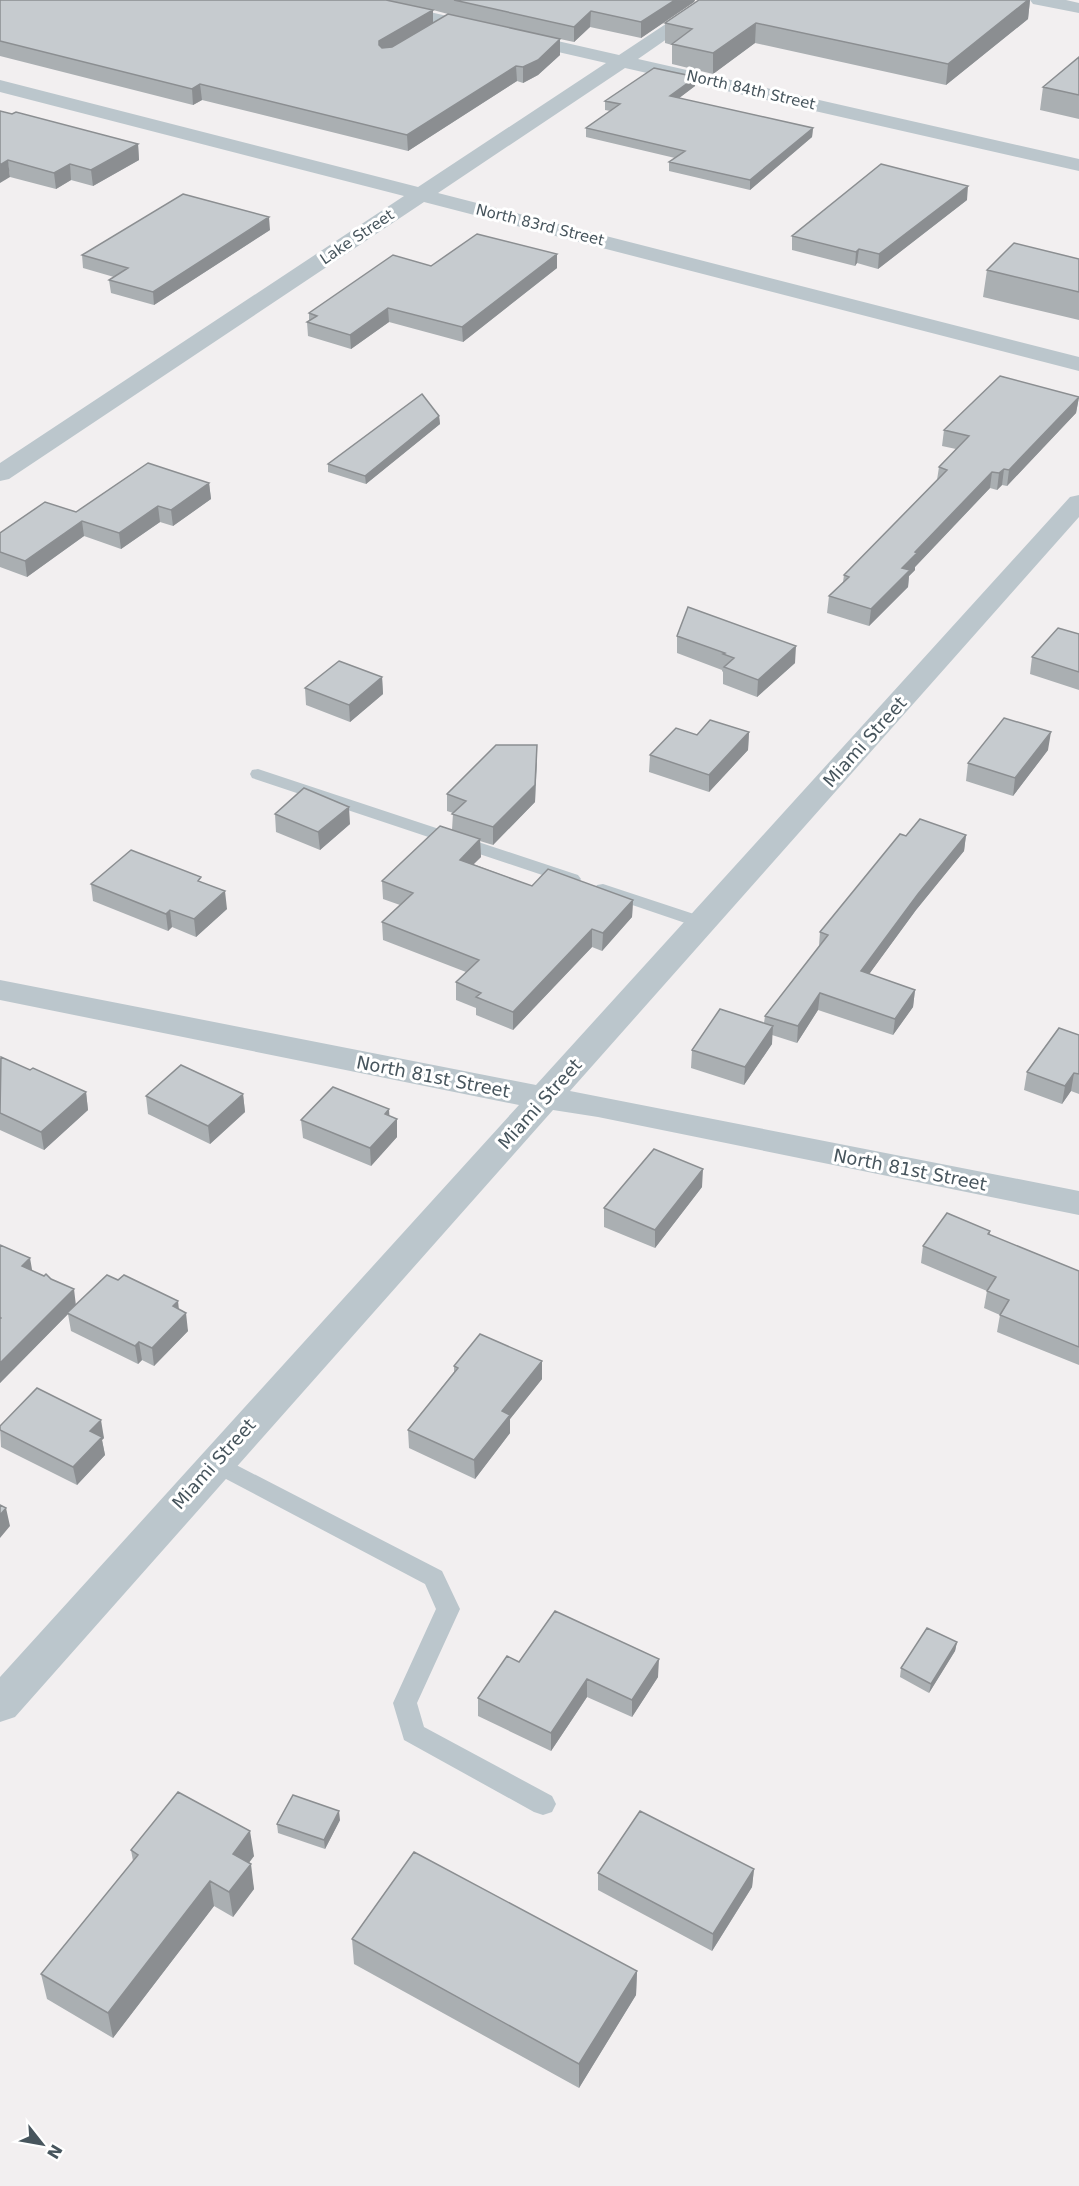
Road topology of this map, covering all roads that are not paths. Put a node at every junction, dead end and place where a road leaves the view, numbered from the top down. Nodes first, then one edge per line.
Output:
1 (353, 0) edge
2 (714, 0) edge
3 (1039, 0) edge
4 (1079, 8) edge
5 (449, 22) junction
6 (431, 33) edge
7 (622, 61) junction
8 (0, 86) edge
9 (1079, 165) edge
10 (421, 194) junction
11 (1079, 364) edge
12 (0, 474) edge
13 (1079, 502) edge
14 (258, 774) dead end
15 (703, 923) junction
16 (0, 990) edge
17 (547, 1098) junction
18 (1079, 1203) edge
19 (215, 1463) junction
20 (0, 1705) edge
21 (543, 1804) dead end

1 - 5 street, North 84th Street
2 - 7 street, Lake Street
3 - 4 street
5 - 6 lane
5 - 7 street, North 84th Street
7 - 9 street, North 84th Street
7 - 10 street, Lake Street
8 - 10 street, North 83rd Street
10 - 11 street, North 83rd Street
10 - 12 street, Lake Street
13 - 15 street, Miami Street
14 - 15 lane
15 - 17 street, Miami Street
16 - 17 street, North 81st Street
17 - 18 street, North 81st Street
17 - 19 street, Miami Street
19 - 20 street, Miami Street
19 - 21 lane

